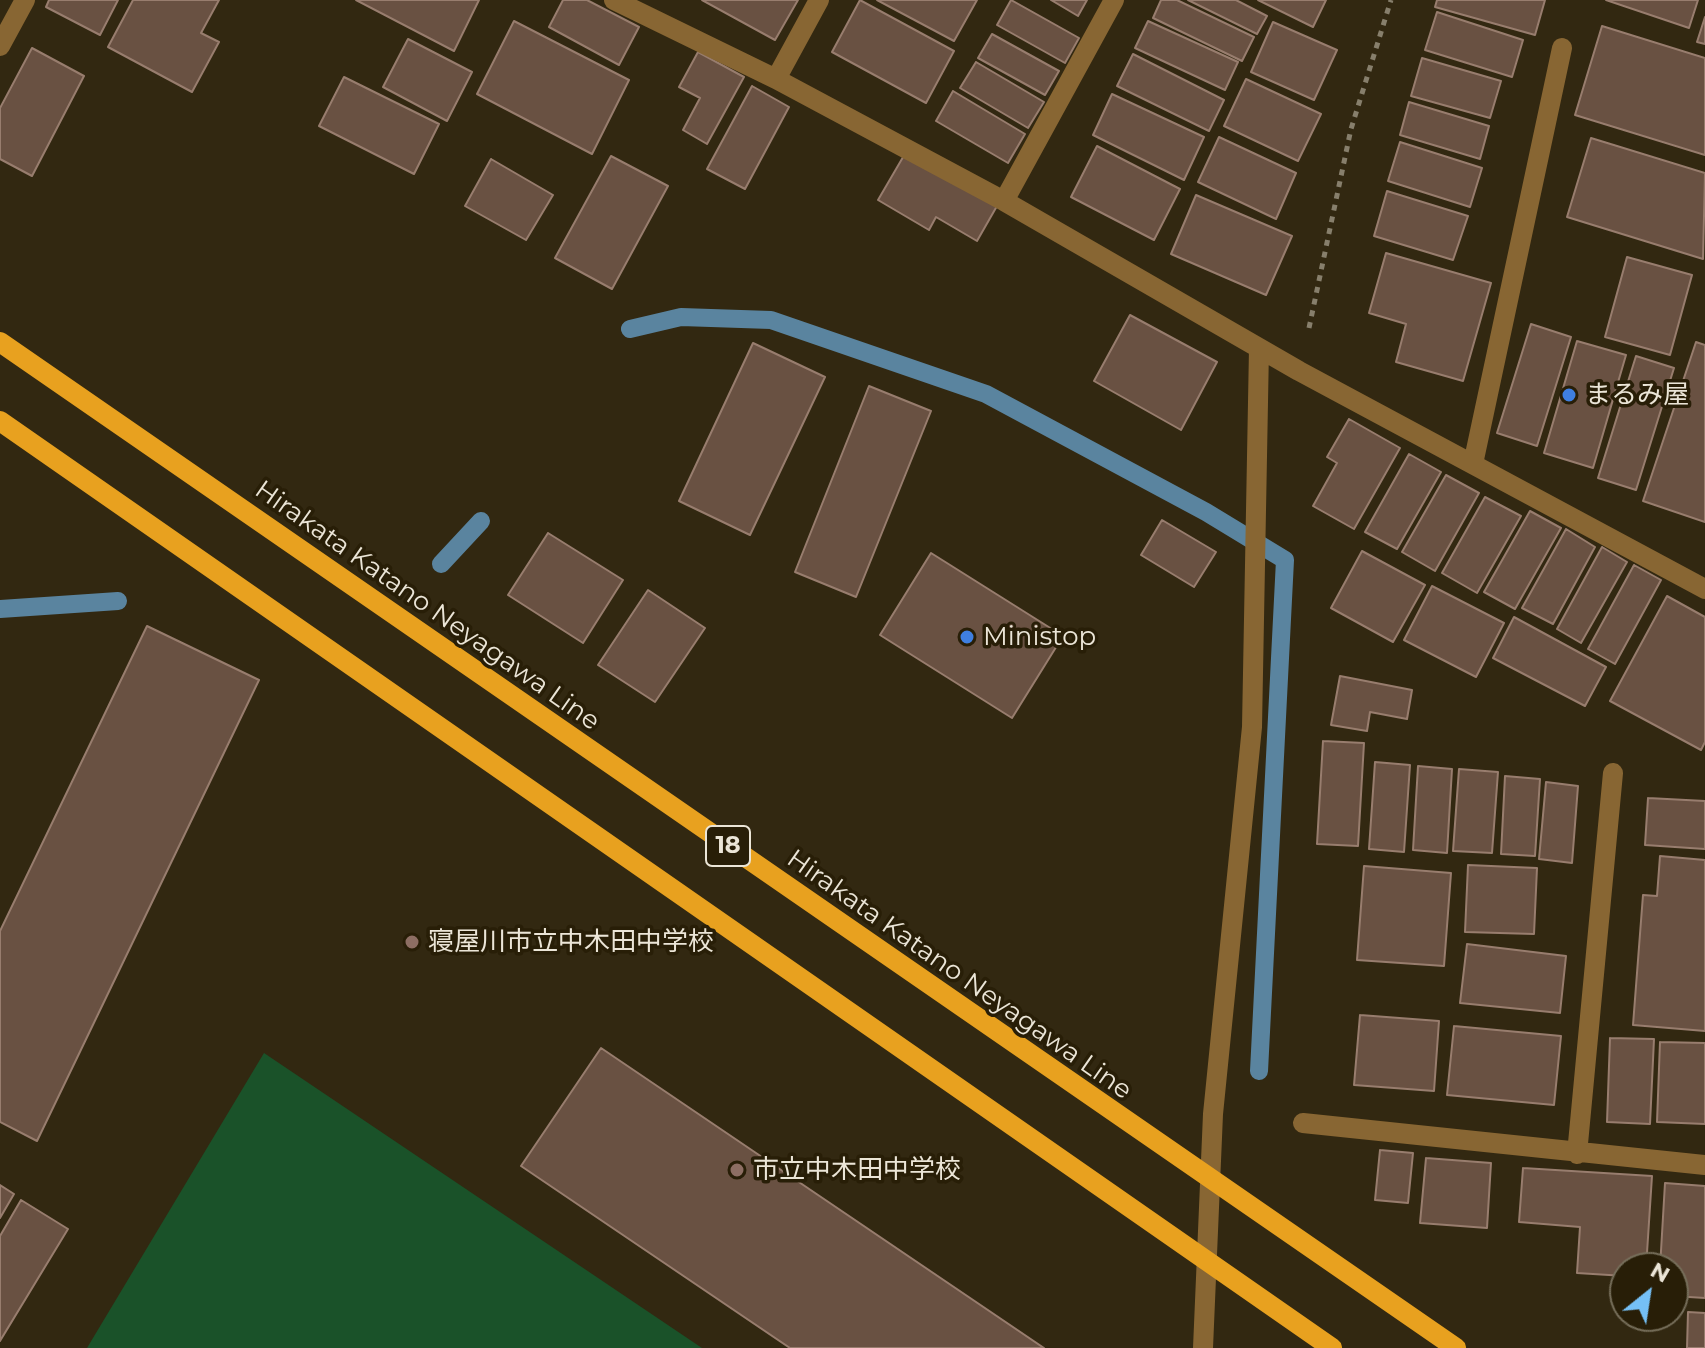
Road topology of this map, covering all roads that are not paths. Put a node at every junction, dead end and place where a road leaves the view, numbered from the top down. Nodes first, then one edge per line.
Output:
1 (25, 0) edge
2 (614, 0) edge
3 (819, 0) edge
4 (1114, 0) edge
5 (0, 46) edge
6 (1562, 48) dead end
7 (776, 79) junction
8 (1004, 201) junction
9 (0, 342) edge
10 (1259, 348) junction
11 (0, 421) edge
12 (1473, 464) junction
13 (1705, 589) edge
14 (1613, 773) dead end
15 (1303, 1123) dead end
16 (1577, 1154) junction
17 (1705, 1165) edge
18 (1212, 1181) junction
19 (1209, 1264) junction
20 (1203, 1348) edge
21 (1332, 1348) edge
22 (1456, 1348) edge

1 - 5 street
2 - 7 street
3 - 7 street
4 - 8 street
6 - 12 street
7 - 8 street
8 - 10 street
9 - 18 main road, Hirakata Katano Neyagawa Line / 18
10 - 12 street
10 - 18 street
11 - 19 main road, 18
12 - 13 street
14 - 16 street
15 - 16 street
16 - 17 street
18 - 19 street
18 - 22 main road, Hirakata Katano Neyagawa Line / 18
19 - 20 street
19 - 21 main road, 18

